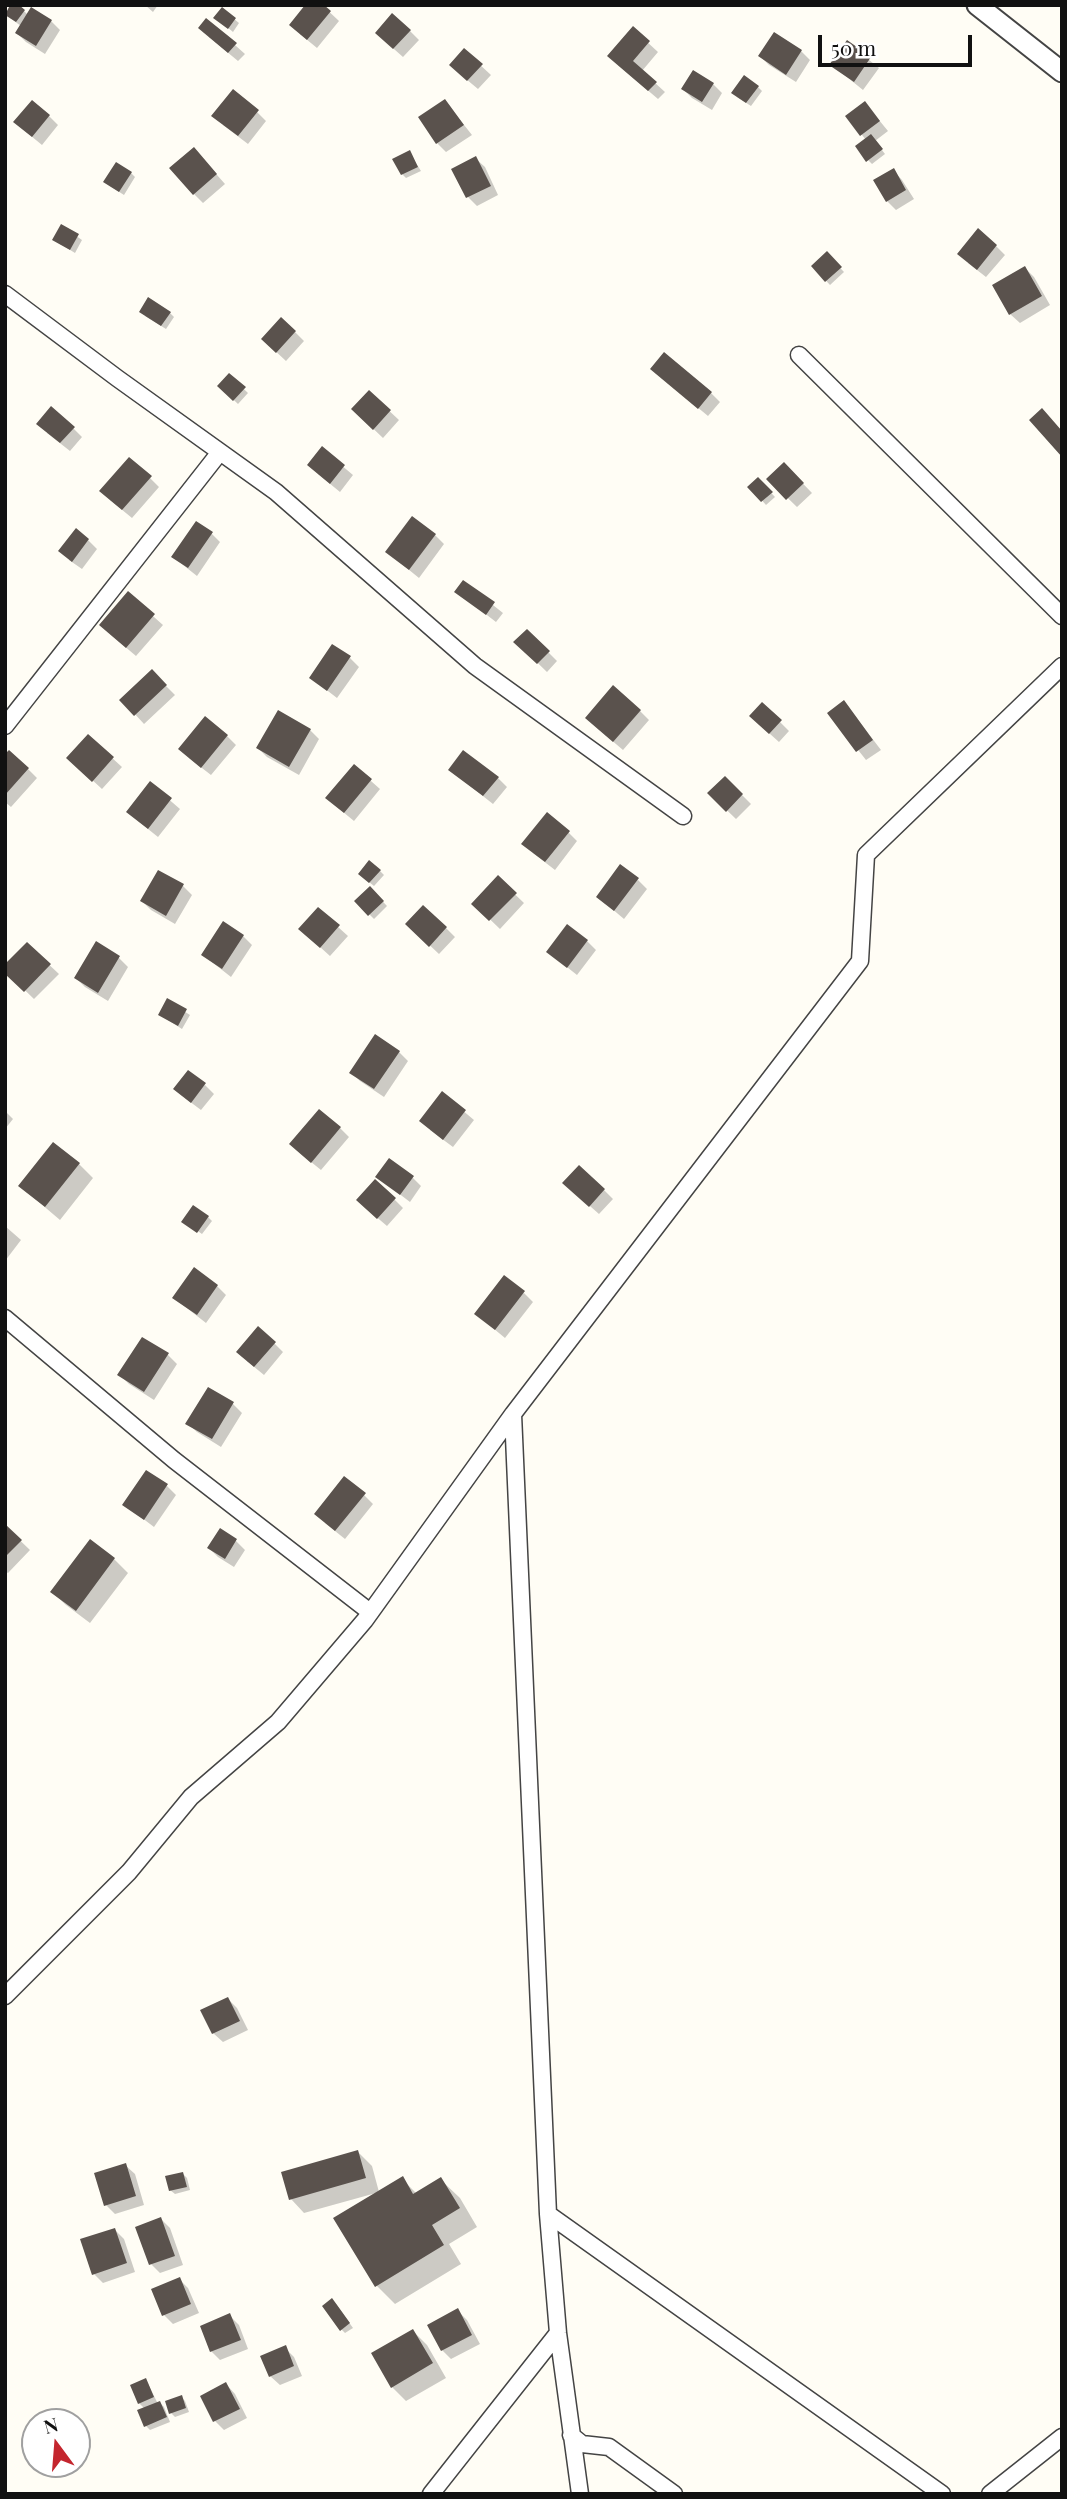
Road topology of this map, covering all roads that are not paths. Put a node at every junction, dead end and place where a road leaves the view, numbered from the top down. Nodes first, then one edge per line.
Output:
1 (977, 5) edge
2 (1062, 72) edge
3 (5, 294) edge
4 (799, 355) dead end
5 (220, 452) junction
6 (1062, 616) edge
7 (1062, 666) edge
8 (5, 726) edge
9 (683, 816) dead end
10 (5, 1318) edge
11 (513, 1414) junction
12 (370, 1612) junction
13 (5, 1996) edge
14 (548, 2214) junction
15 (558, 2333) junction
16 (571, 2434) junction
17 (1062, 2437) edge
18 (431, 2494) edge
19 (580, 2494) edge
20 (674, 2494) edge
21 (942, 2494) edge
22 (990, 2494) edge

1 - 2 street
3 - 5 street
4 - 6 street
5 - 8 street
5 - 9 street
7 - 11 street
10 - 12 street
11 - 12 street
11 - 14 street
12 - 13 street
14 - 15 street
14 - 21 street
15 - 16 street
15 - 18 street
16 - 19 street
16 - 20 street
17 - 22 street

